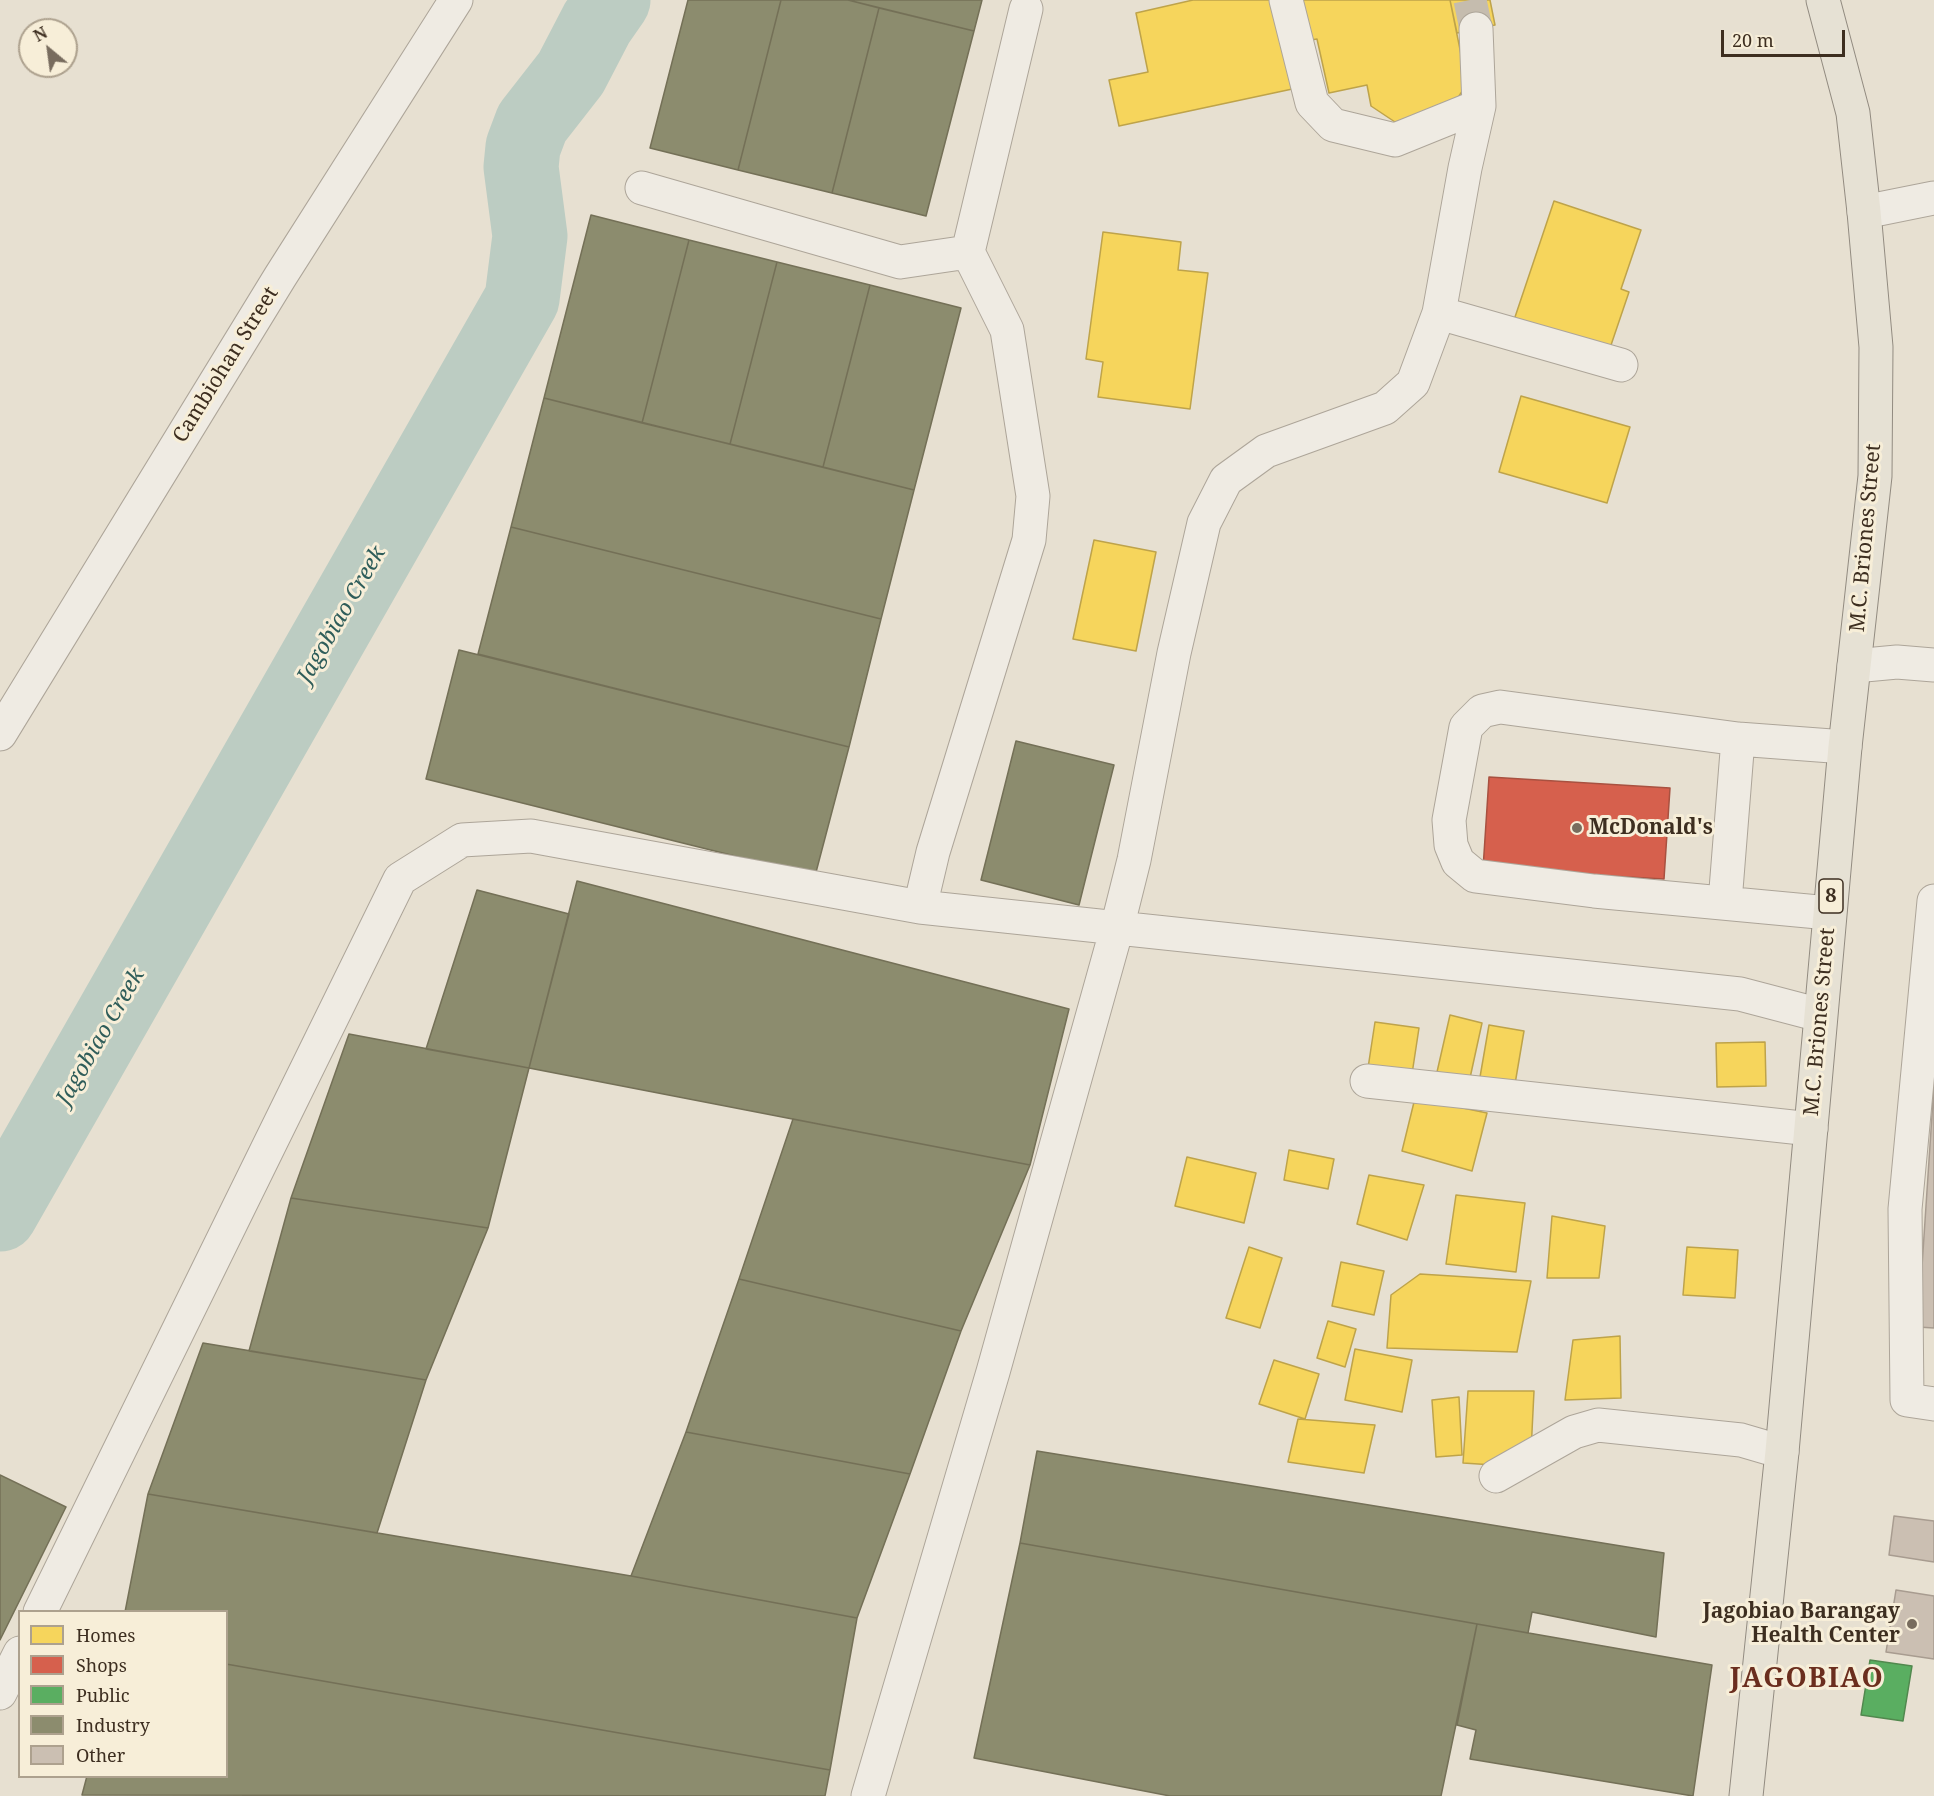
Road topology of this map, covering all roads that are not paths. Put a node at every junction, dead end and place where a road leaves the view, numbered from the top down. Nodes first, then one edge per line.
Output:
1 (456, 0) edge
2 (1286, 0) edge
3 (1823, 0) edge
4 (1026, 9) dead end
5 (1476, 28) tunnel mouth
6 (1479, 106) junction
7 (642, 188) dead end
8 (1934, 198) edge
9 (1864, 212) junction
10 (968, 252) junction
11 (1439, 313) junction
12 (1621, 365) dead end
13 (1934, 665) edge
14 (1854, 666) junction
15 (0, 734) edge
16 (1738, 739) junction
17 (1845, 747) junction
18 (1725, 902) junction
19 (920, 907) junction
20 (1829, 912) junction
21 (1933, 919) edge
22 (1117, 928) junction
23 (1820, 1015) junction
24 (1367, 1082) dead end
25 (1810, 1129) junction
26 (1934, 1404) edge
27 (1782, 1452) junction
28 (1496, 1476) dead end
29 (40, 1610) edge
30 (18, 1657) edge
31 (0, 1693) edge
32 (868, 1796) edge
33 (1746, 1796) edge

1 - 15 street, Cambiohan Street
2 - 6 street
3 - 9 main road, M.C. Briones Street / 8
4 - 10 street
5 - 6 street
6 - 11 street
7 - 10 street
8 - 9 street
9 - 14 main road, M.C. Briones Street / 8
10 - 19 street
11 - 12 street
11 - 22 street
13 - 14 street
14 - 17 main road, M.C. Briones Street / 8
16 - 17 street
16 - 18 street
16 - 18 street
17 - 20 main road, M.C. Briones Street / 8
18 - 20 street
19 - 22 street
19 - 29 street
20 - 23 main road, M.C. Briones Street / 8
21 - 26 street
22 - 23 street
22 - 32 street
23 - 25 main road, M.C. Briones Street / 8
24 - 25 street
25 - 27 main road, M.C. Briones Street / 8
27 - 28 street
27 - 33 main road, M.C. Briones Street / 8
30 - 31 street

